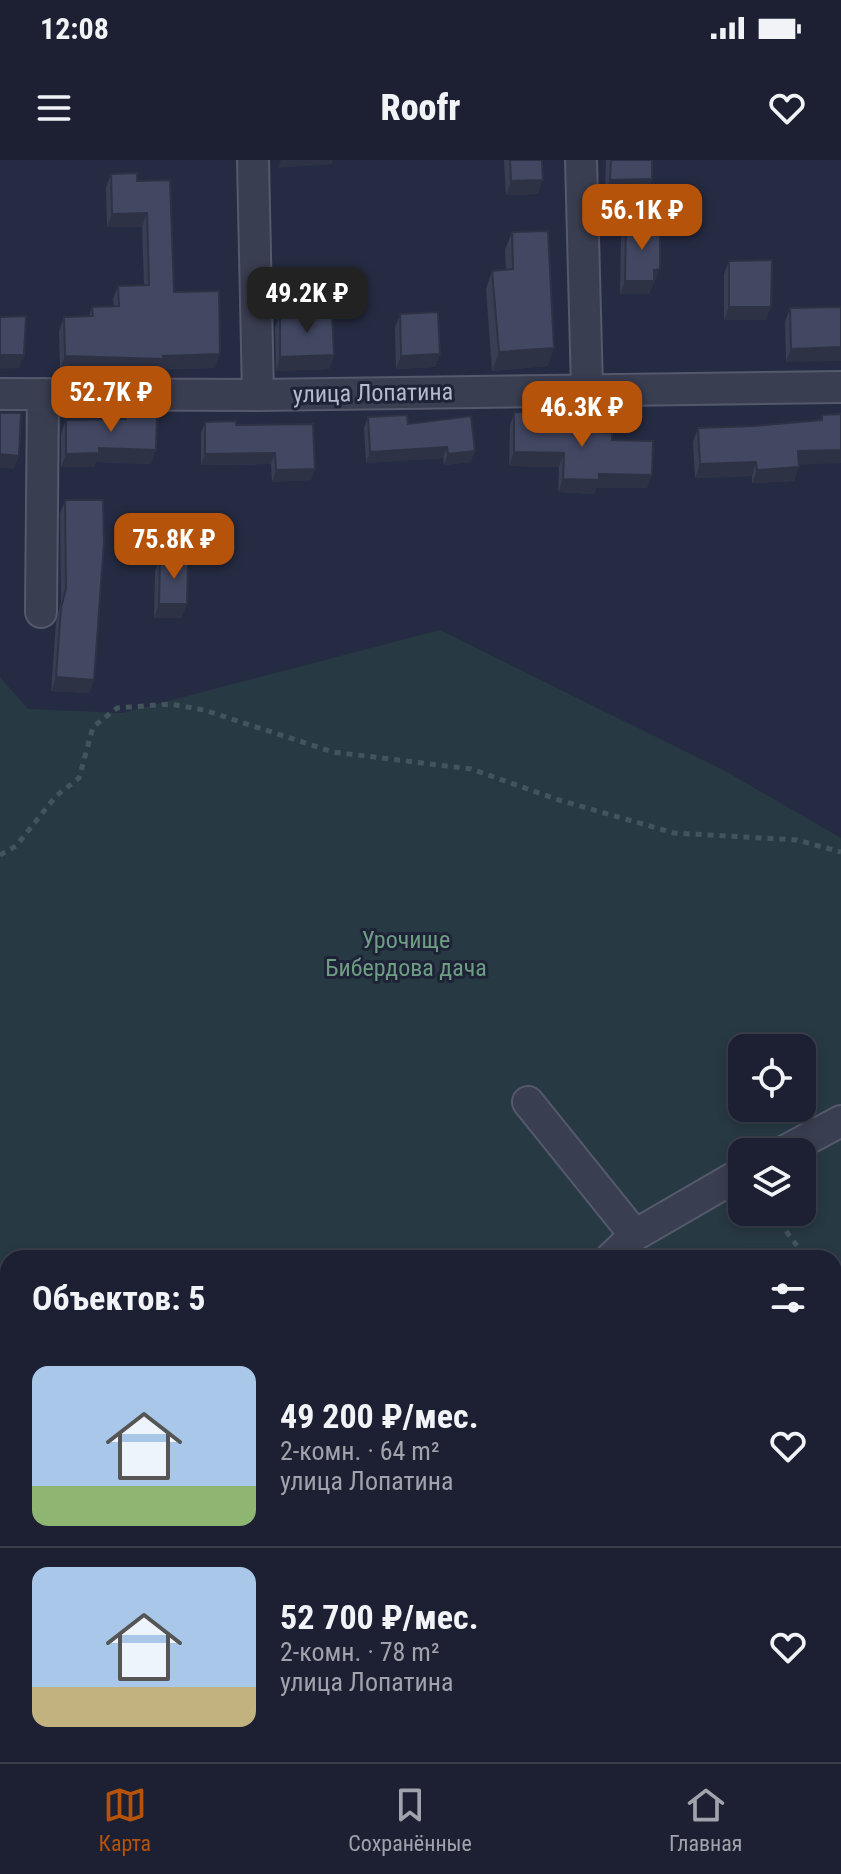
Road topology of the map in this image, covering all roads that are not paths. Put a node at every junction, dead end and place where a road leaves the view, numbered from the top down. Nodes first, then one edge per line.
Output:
1 (253, 160) edge
2 (581, 160) edge
3 (841, 387) edge
4 (587, 389) junction
5 (0, 394) edge
6 (43, 394) junction
7 (258, 395) junction
8 (41, 612) dead end
9 (528, 1102) dead end
10 (841, 1121) edge
11 (809, 1138) edge
12 (728, 1181) edge
13 (635, 1235) junction
14 (619, 1250) edge

1 - 7 street
2 - 4 street
3 - 4 street, улица Лопатина
4 - 7 street, улица Лопатина
5 - 6 street, улица Лопатина
6 - 7 street, улица Лопатина
6 - 8 street
9 - 13 street
10 - 11 street
12 - 13 street
13 - 14 street

